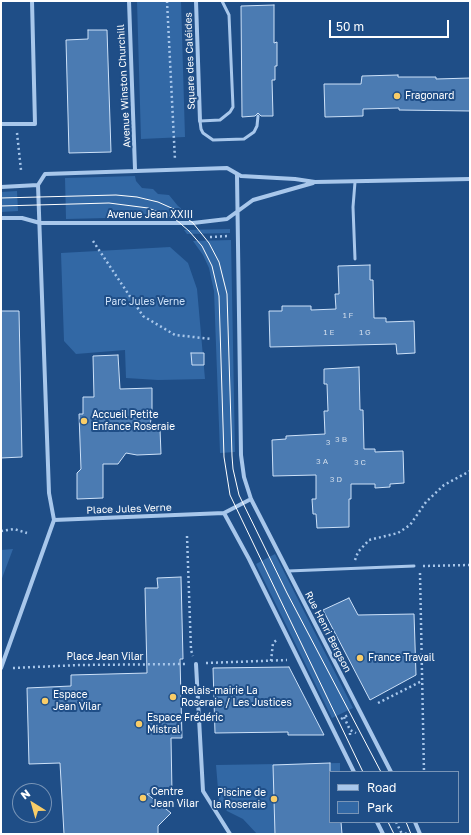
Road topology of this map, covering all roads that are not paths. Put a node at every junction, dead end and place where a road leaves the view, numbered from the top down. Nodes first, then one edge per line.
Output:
1 (32, 1) edge
2 (129, 1) edge
3 (196, 1) edge
4 (222, 1) edge
5 (258, 116) dead end
6 (200, 121) junction
7 (1, 124) edge
8 (135, 170) junction
9 (237, 175) junction
10 (470, 179) edge
11 (315, 182) junction
12 (355, 182) junction
13 (38, 185) junction
14 (1, 187) edge
15 (237, 214) junction
16 (1, 218) edge
17 (40, 223) junction
18 (355, 259) dead end
19 (251, 499) junction
20 (224, 513) junction
21 (54, 520) junction
22 (414, 566) dead end
23 (288, 571) junction
24 (196, 664) road end
25 (1, 668) edge
26 (354, 771) edge
27 (390, 771) edge
28 (378, 823) edge
29 (415, 823) edge
30 (230, 834) edge
31 (383, 834) edge
32 (420, 834) edge

1 - 7 street
2 - 8 street, Avenue Winston Churchill
3 - 6 street, Square des Caléides
4 - 6 lane
5 - 6 lane
8 - 9 street, Avenue Jean XXIII
8 - 13 street, Avenue Jean XXIII
9 - 11 street, Avenue Jean XXIII
9 - 15 street
10 - 12 street, Avenue Jean XXIII
11 - 12 street, Avenue Jean XXIII
11 - 15 street, Avenue Jean XXIII
12 - 18 lane
13 - 14 street
13 - 17 street
15 - 17 street, Avenue Jean XXIII
15 - 19 street
16 - 17 street, Avenue Jean XXIII
17 - 21 street
19 - 20 street, Place Jules Verne
19 - 23 street, Rue Henri Bergson
20 - 21 street, Place Jules Verne
20 - 26 street
21 - 25 street
22 - 23 lane
23 - 27 street, Rue Henri Bergson
24 - 30 street
28 - 31 street
29 - 32 street

